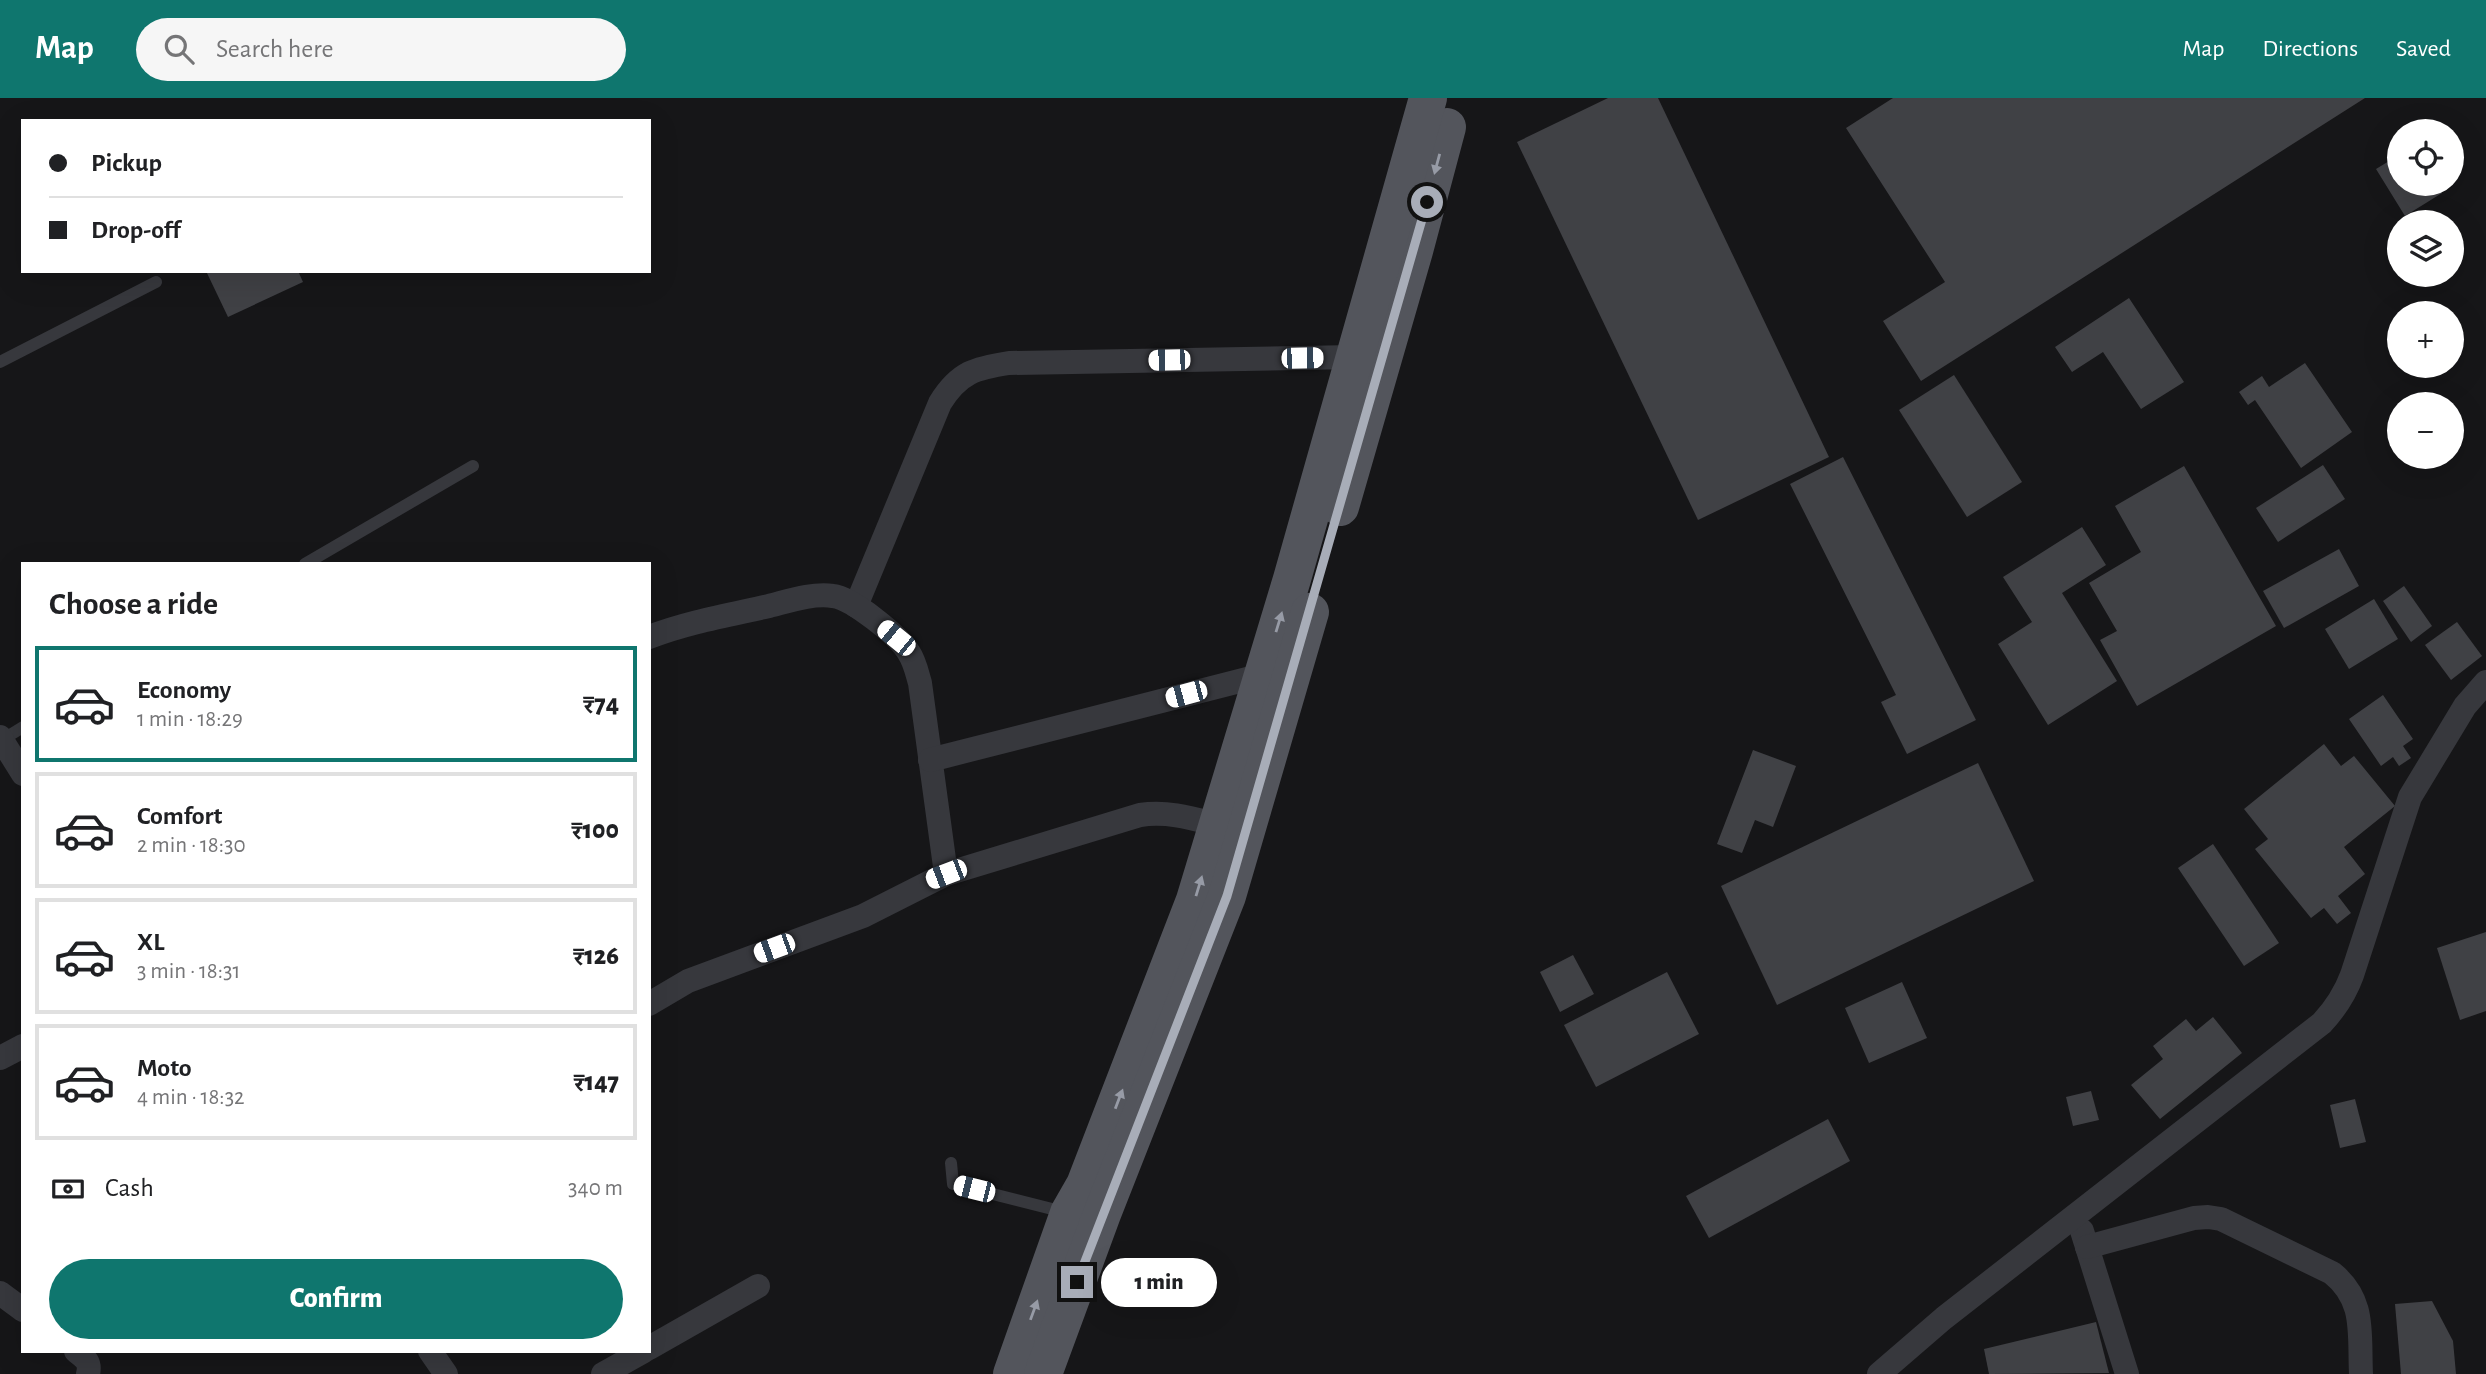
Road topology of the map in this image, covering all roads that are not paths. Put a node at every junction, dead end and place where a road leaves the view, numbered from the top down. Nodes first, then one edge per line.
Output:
1 (1428, 98) edge
2 (1455, 98) edge
3 (1407, 226) junction
4 (156, 282) dead end
5 (1355, 357) junction
6 (0, 362) edge
7 (472, 466) dead end
8 (308, 562) edge
9 (856, 606) junction
10 (651, 636) edge
11 (1263, 675) junction
12 (2486, 682) edge
13 (8, 735) edge
14 (930, 760) junction
15 (21, 769) edge
16 (1218, 825) junction
17 (946, 874) junction
18 (651, 1003) edge
19 (21, 1047) edge
20 (0, 1058) edge
21 (951, 1163) dead end
22 (1069, 1213) junction
23 (2077, 1214) junction
24 (2087, 1247) junction
25 (758, 1286) dead end
26 (0, 1293) edge
27 (21, 1309) edge
28 (651, 1347) edge
29 (78, 1353) edge
30 (431, 1353) edge
31 (640, 1353) edge
32 (88, 1374) edge
33 (446, 1374) edge
34 (603, 1374) edge
35 (1012, 1374) edge
36 (1043, 1374) edge
37 (1879, 1374) edge
38 (2127, 1374) edge
39 (2361, 1374) edge

1 - 3 main road
2 -> 3 main road
3 - 5 main road
3 - 36 main road
4 - 6 lane
5 - 9 street
11 -> 5 main road
7 - 8 lane
9 - 10 street
9 - 14 street
11 - 14 street
11 - 16 main road
12 - 23 street
13 - 15 street
14 - 17 street
16 - 17 street
22 -> 16 main road
17 - 18 street
19 - 20 street
21 - 22 lane
35 -> 22 main road
23 - 24 street
23 - 37 street
24 - 38 street
24 - 39 street
25 - 28 street
26 - 27 street
29 - 32 street
30 - 33 street
31 - 34 street

